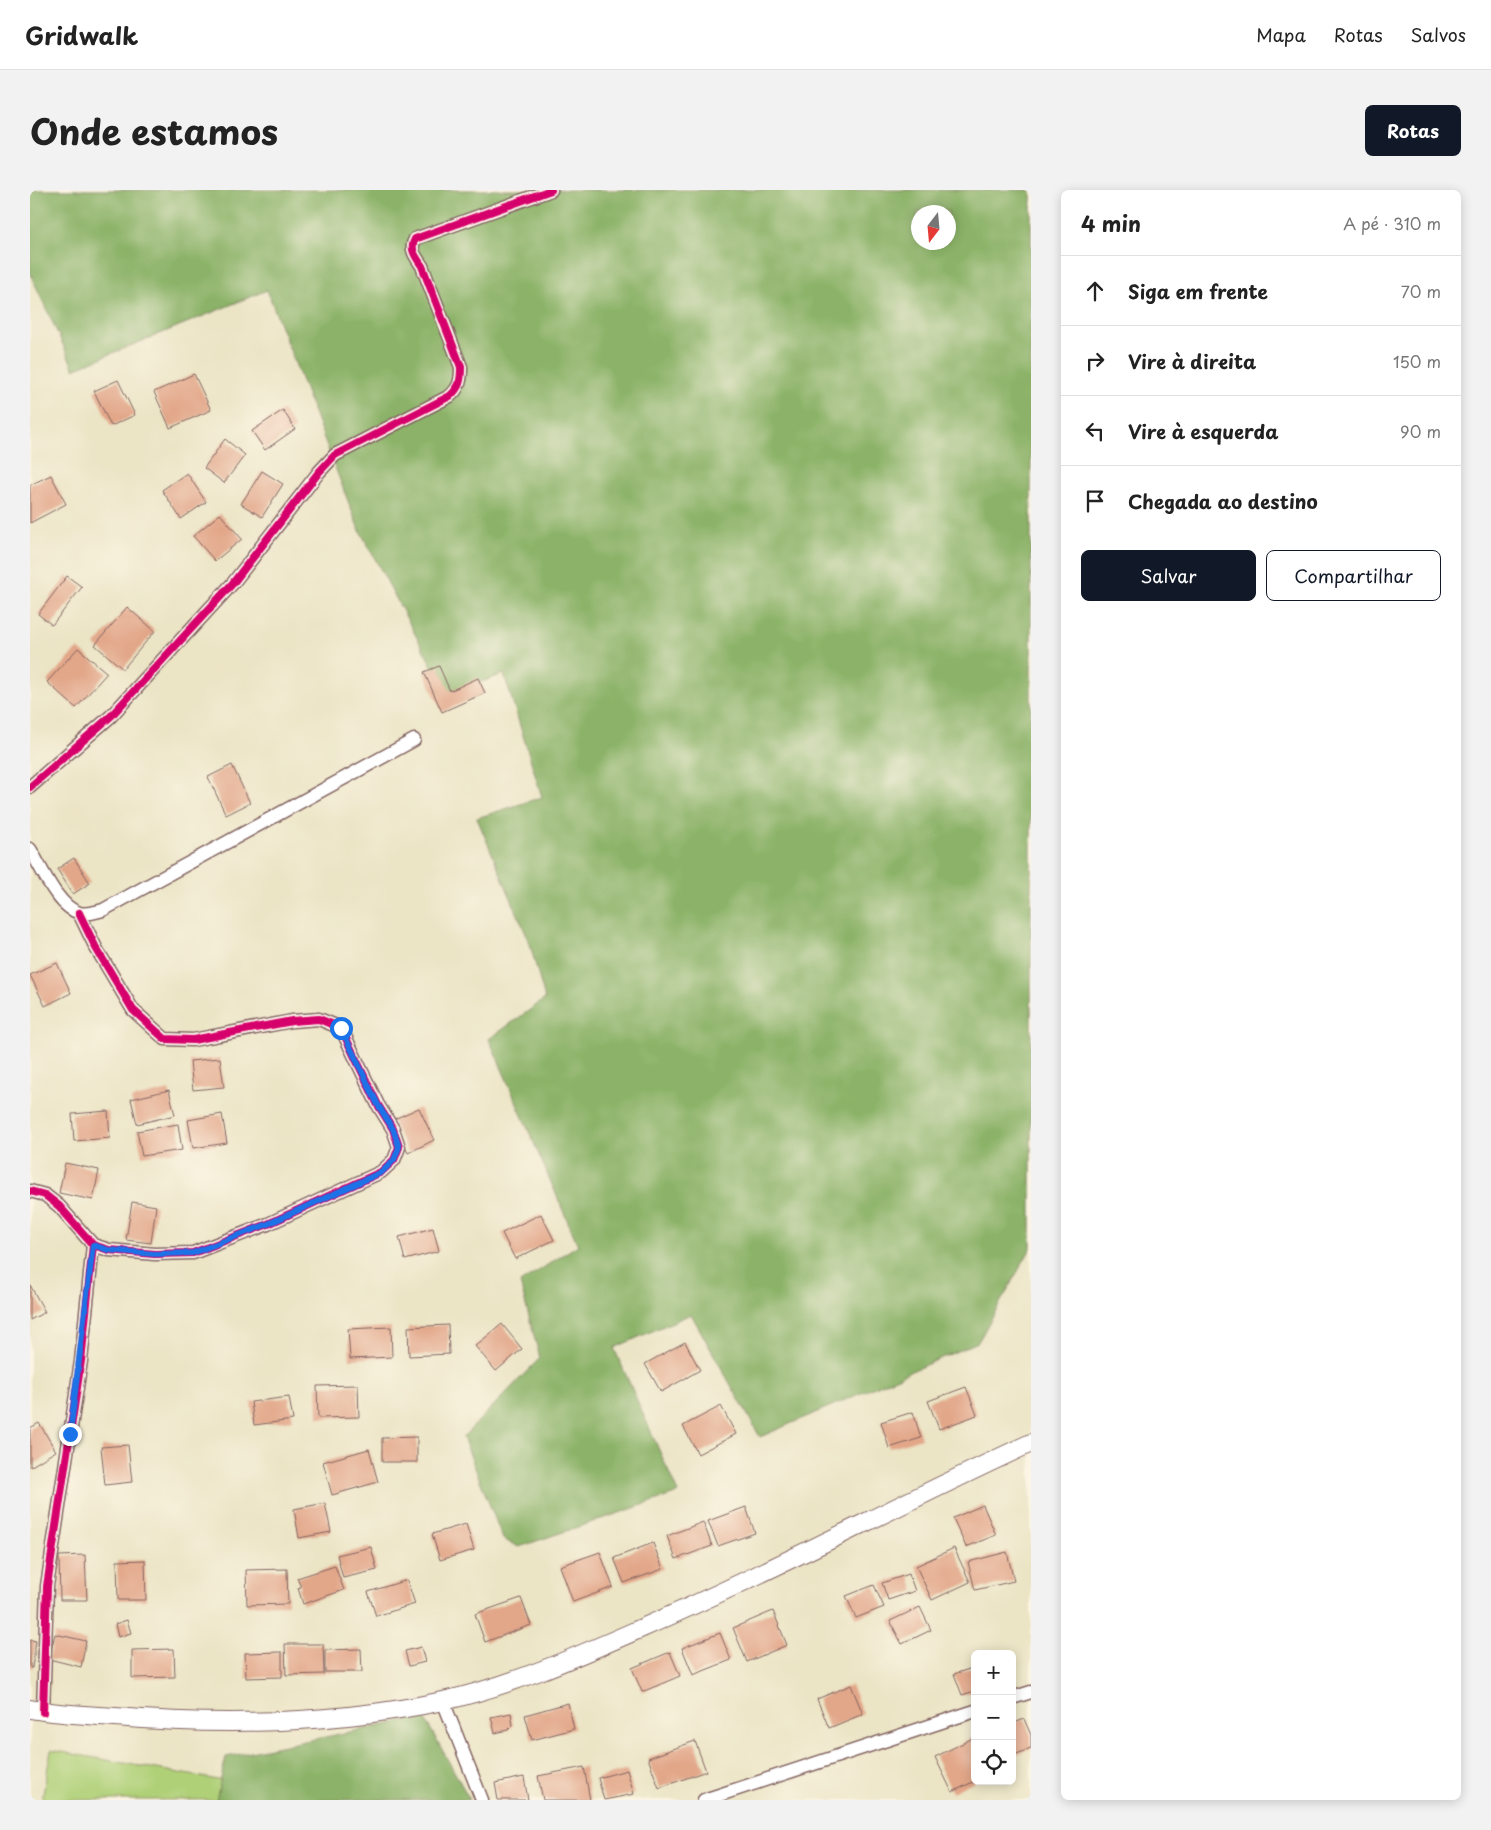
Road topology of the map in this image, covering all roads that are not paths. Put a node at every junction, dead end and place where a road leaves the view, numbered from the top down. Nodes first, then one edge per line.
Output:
1 (551, 190) edge
2 (414, 740) dead end
3 (30, 786) edge
4 (30, 849) edge
5 (79, 913) junction
6 (30, 1191) edge
7 (93, 1245) junction
8 (1031, 1443) edge
9 (1031, 1692) edge
10 (1016, 1697) edge
11 (443, 1701) junction
12 (36, 1710) edge
13 (971, 1712) edge
14 (482, 1800) edge
15 (704, 1800) edge

1 - 3 street
2 - 5 street
4 - 5 street
5 - 7 street
6 - 7 street
7 - 12 street
8 - 11 main road
9 - 10 street
11 - 12 main road
11 - 14 street
13 - 15 street

